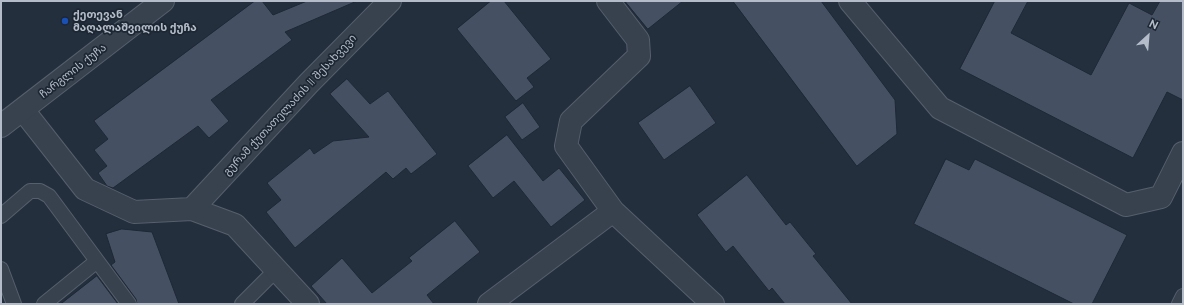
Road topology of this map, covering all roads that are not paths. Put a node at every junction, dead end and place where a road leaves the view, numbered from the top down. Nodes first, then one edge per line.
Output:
1 (390, 1) edge
2 (608, 1) edge
3 (850, 1) edge
4 (161, 2) edge
5 (23, 110) junction
6 (1, 126) edge
7 (1183, 153) edge
8 (192, 209) junction
9 (613, 211) junction
10 (1, 216) edge
11 (97, 261) junction
12 (1, 269) edge
13 (276, 270) junction
14 (1183, 296) edge
15 (14, 304) edge
16 (44, 304) edge
17 (129, 304) edge
18 (242, 304) edge
19 (308, 304) edge
20 (489, 304) edge
21 (713, 304) edge
22 (1179, 304) edge

1 - 8 street, გურამ ქუთათელაძის II შესახვევი
2 - 9 street
3 - 7 street
4 - 5 street, ჩარგლის ქუჩა
5 - 6 street, ჩარგლის ქუჩა
5 - 8 street
8 - 13 street
9 - 20 street
9 - 21 street
10 - 11 lane
11 - 16 lane
11 - 17 lane
12 - 15 lane
13 - 18 lane
13 - 19 street
14 - 22 lane

